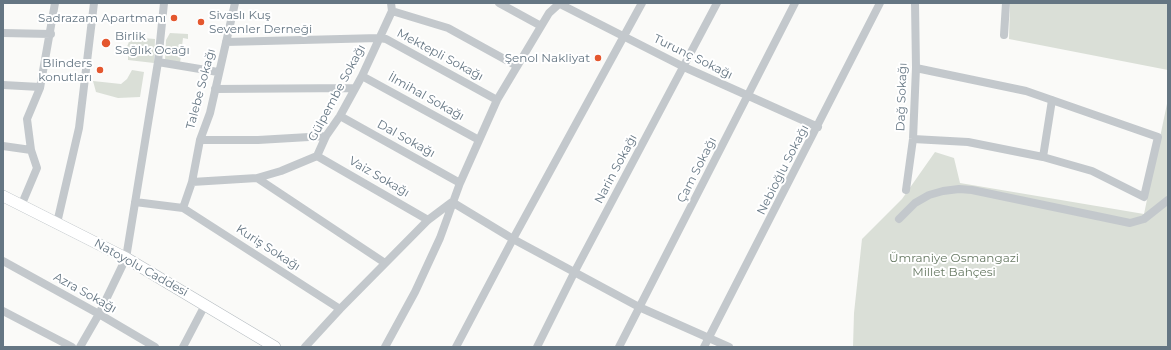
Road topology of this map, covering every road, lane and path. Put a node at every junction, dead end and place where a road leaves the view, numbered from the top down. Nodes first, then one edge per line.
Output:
1 (55, 3) edge
2 (94, 3) edge
3 (164, 3) edge
4 (225, 3) edge
5 (499, 3) edge
6 (642, 3) edge
7 (717, 3) edge
8 (795, 3) edge
9 (880, 3) edge
10 (915, 3) edge
11 (1006, 3) edge
12 (236, 4) edge
13 (560, 4) edge
14 (391, 7) edge
15 (541, 26) junction
16 (3, 33) edge
17 (51, 34) junction
18 (1004, 35) dead end
19 (623, 36) junction
20 (379, 38) junction
21 (226, 42) junction
22 (158, 62) junction
23 (517, 66) junction
24 (684, 67) junction
25 (916, 68) junction
26 (218, 72) junction
27 (362, 76) junction
28 (3, 85) edge
29 (40, 87) junction
30 (355, 88) junction
31 (215, 89) junction
32 (748, 97) junction
33 (497, 100) junction
34 (1052, 100) junction
35 (340, 116) junction
36 (818, 127) junction
37 (326, 136) junction
38 (913, 139) junction
39 (200, 140) junction
40 (479, 140) junction
41 (3, 146) edge
42 (31, 150) junction
43 (317, 156) junction
44 (1043, 157) junction
45 (257, 178) junction
46 (192, 182) junction
47 (460, 182) junction
48 (906, 190) dead end
49 (3, 196) edge
50 (1168, 200) edge
51 (135, 202) junction
52 (452, 202) junction
53 (21, 206) junction
54 (182, 208) junction
55 (899, 219) dead end
56 (428, 220) junction
57 (57, 223) junction
58 (513, 239) junction
59 (126, 258) junction
60 (3, 261) edge
61 (385, 263) junction
62 (575, 271) junction
63 (206, 305) junction
64 (639, 307) junction
65 (340, 309) junction
66 (3, 311) edge
67 (99, 314) junction
68 (709, 339) junction
69 (72, 347) edge
70 (80, 347) edge
71 (155, 347) edge
72 (183, 347) edge
73 (275, 347) edge
74 (305, 347) edge
75 (385, 347) edge
76 (456, 347) edge
77 (537, 347) edge
78 (619, 347) edge
79 (704, 347) edge
80 (729, 347) edge

1 - 17 street
2 - 57 street
3 - 22 street
4 - 12 street
5 - 15 street
6 - 19 street
7 - 24 street, Narin Sokağı
8 - 32 street, Çam Sokağı
9 - 36 street, Nebioğlu Sokağı
10 - 25 street, Dağ Sokağı
11 - 18 street
12 - 21 street, Talebe Sokağı
13 - 15 street
13 - 19 street, Turunç Sokağı
14 - 20 street, Gülpembe Sokağı
14 - 23 street, Gülpembe Sokağı
15 - 23 street
16 - 17 street
17 - 29 street
19 - 24 street, Turunç Sokağı
19 - 58 street
20 - 21 street, Mektepli Sokağı
20 - 27 street, Gülpembe Sokağı
20 - 33 street, Mektepli Sokağı
21 - 26 street, Talebe Sokağı
22 - 26 street
22 - 51 street
23 - 33 street
24 - 32 street, Turunç Sokağı
24 - 62 street, Narin Sokağı
25 - 34 street
25 - 38 street, Dağ Sokağı
26 - 31 street, Talebe Sokağı
27 - 30 street, Gülpembe Sokağı
27 - 40 street, İlmihal Sokağı
28 - 29 street
29 - 42 street
30 - 31 street
30 - 35 street, Gülpembe Sokağı
31 - 39 street, Talebe Sokağı
32 - 36 street, Turunç Sokağı
32 - 64 street, Çam Sokağı
33 - 40 street
34 - 44 street
34 - 44 street
35 - 37 street, Gülpembe Sokağı
35 - 47 street, Dal Sokağı
36 - 68 street, Nebioğlu Sokağı
37 - 39 street
37 - 43 street, Gülpembe Sokağı
38 - 44 street
38 - 48 street, Dağ Sokağı
39 - 46 street, Talebe Sokağı
40 - 47 street
41 - 42 street
42 - 53 street
43 - 45 street, Gülpembe Sokağı
43 - 56 street, Vaiz Sokağı
45 - 46 street, Gülpembe Sokağı
45 - 61 street
46 - 54 street, Talebe Sokağı
47 - 52 street
49 - 53 main road, Natoyolu Caddesi
50 - 55 street
51 - 54 street
51 - 59 street
52 - 56 street
52 - 58 street
52 - 75 street
53 - 57 main road, Natoyolu Caddesi
54 - 65 street, Kuriş Sokağı
56 - 61 street
57 - 59 main road, Natoyolu Caddesi
58 - 62 street
58 - 76 street
59 - 63 main road, Natoyolu Caddesi
59 - 67 street
60 - 67 street, Azra Sokağı
61 - 65 street
62 - 64 street
62 - 77 street, Narin Sokağı
63 - 72 street
63 - 73 main road, Natoyolu Caddesi
64 - 68 street
64 - 78 street, Çam Sokağı
65 - 74 street
66 - 69 street
67 - 70 street
67 - 71 street, Azra Sokağı
68 - 79 street, Nebioğlu Sokağı
68 - 80 street

